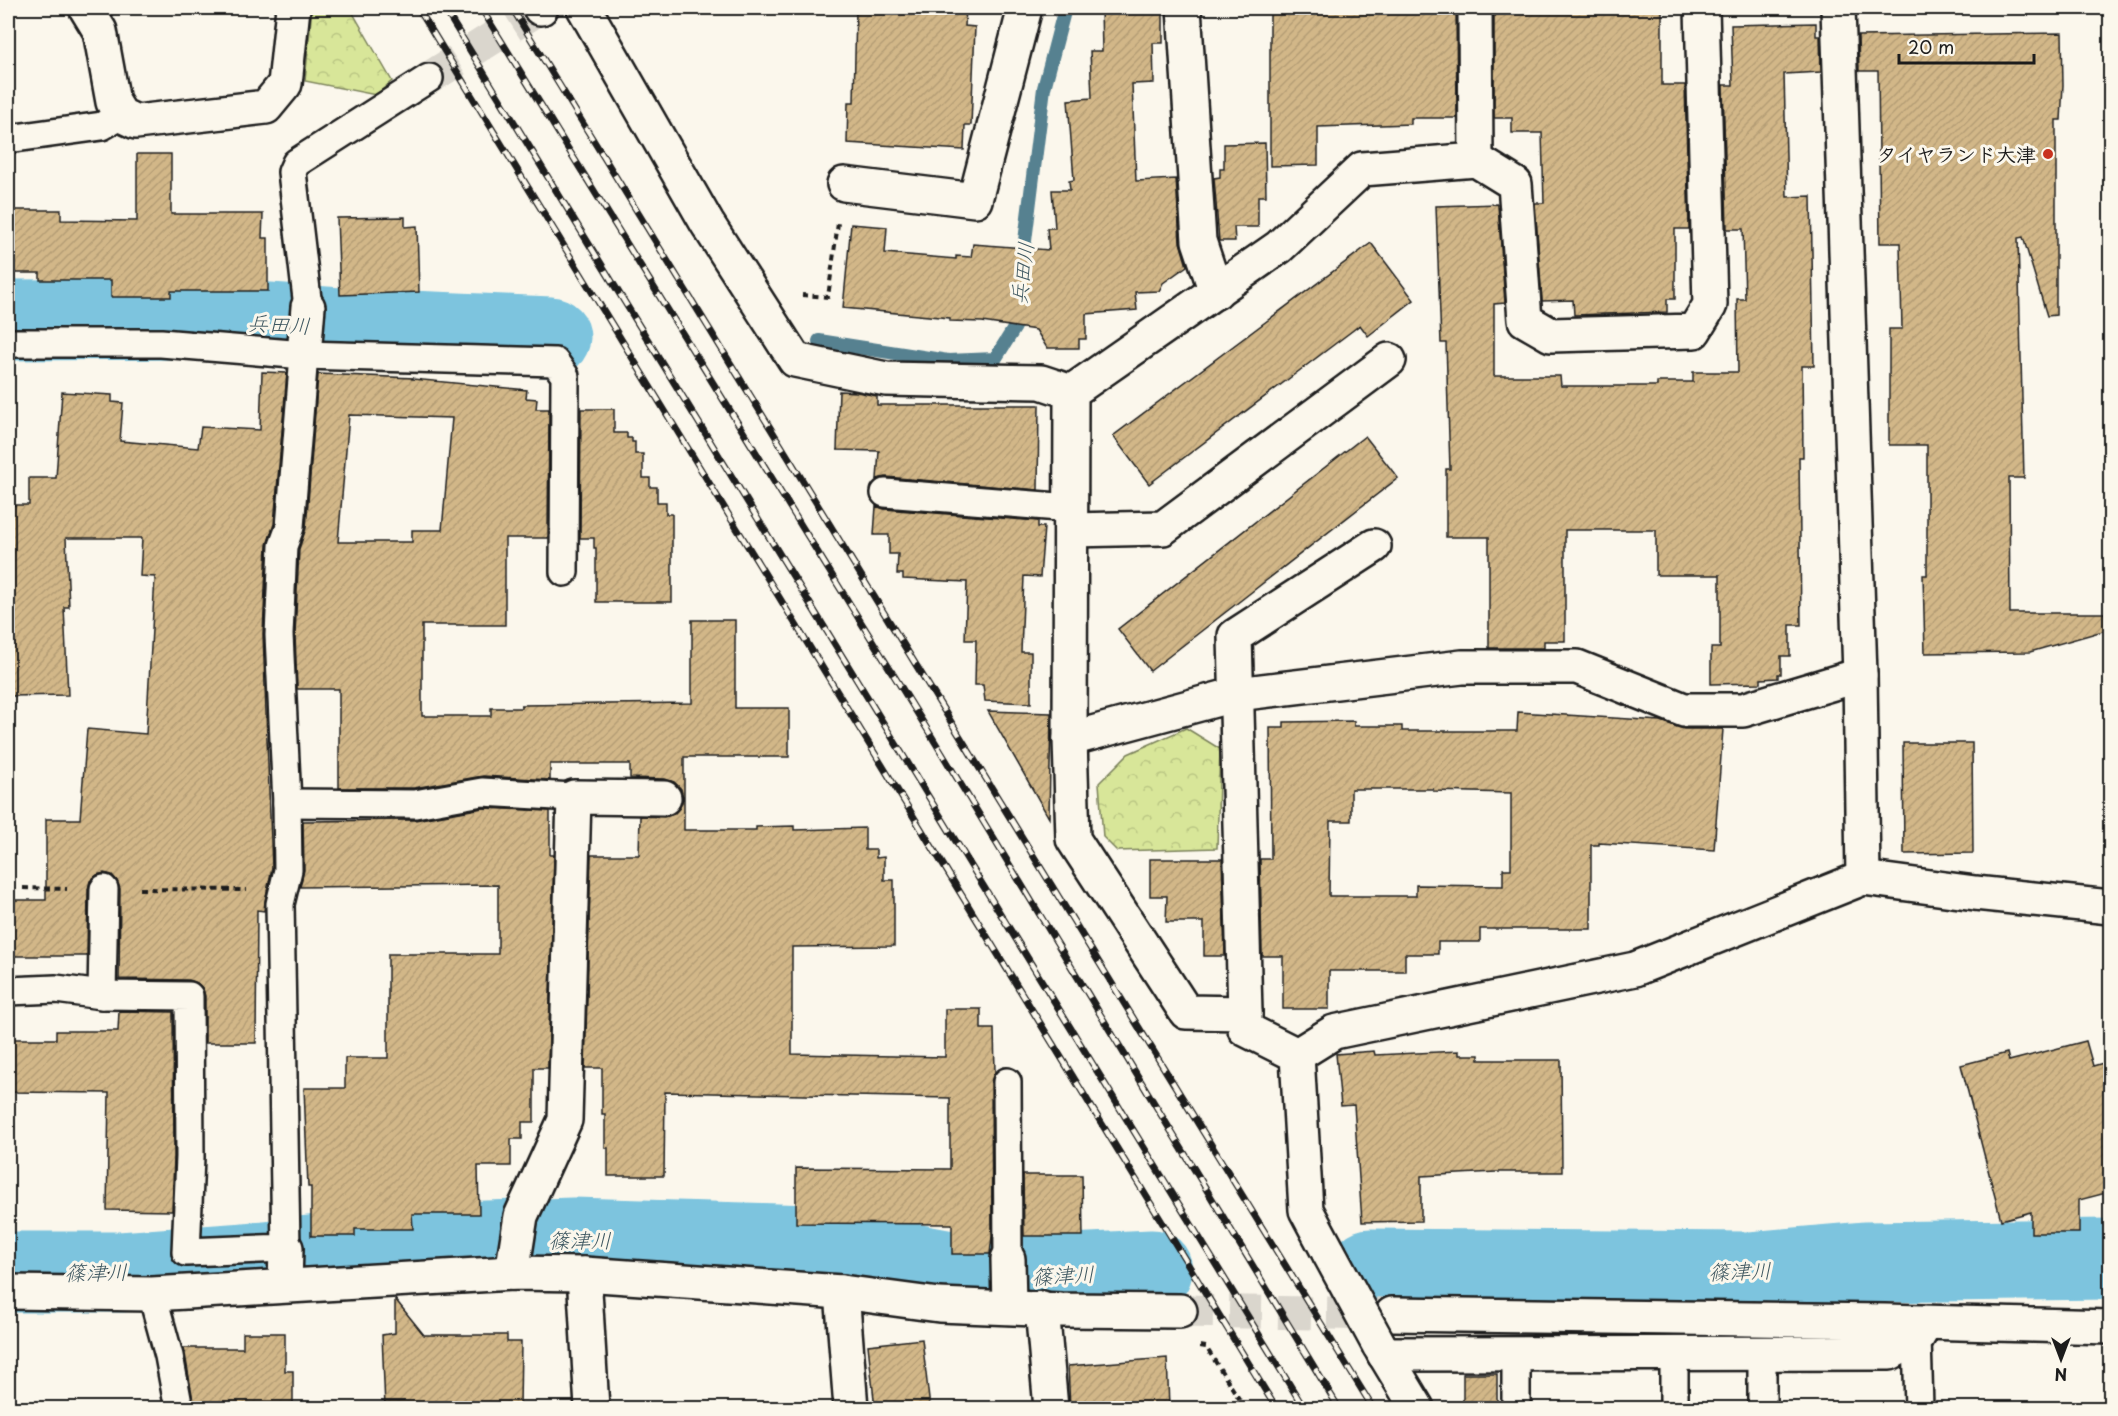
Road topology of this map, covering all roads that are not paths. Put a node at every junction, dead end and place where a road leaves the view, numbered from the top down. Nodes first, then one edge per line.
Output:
1 (86, 8) edge
2 (293, 8) edge
3 (584, 8) edge
4 (1024, 8) edge
5 (1184, 8) edge
6 (1475, 8) edge
7 (1702, 8) edge
8 (1838, 8) edge
9 (429, 78) tunnel mouth
10 (121, 115) junction
11 (8, 139) edge
12 (1476, 160) junction
13 (843, 184) road end
14 (1216, 292) junction
15 (308, 307) joint
16 (8, 343) edge
17 (304, 350) junction
18 (1389, 360) dead end
19 (1071, 392) junction
20 (885, 493) dead end
21 (1071, 519) junction
22 (1374, 546) dead end
23 (564, 572) dead end
24 (1860, 675) junction
25 (1237, 694) junction
26 (1070, 739) junction
27 (574, 797) junction
28 (664, 798) dead end
29 (287, 803) junction
30 (1863, 878) junction
31 (104, 889) road end
32 (2110, 908) edge
33 (8, 991) edge
34 (102, 995) junction
35 (1245, 1013) junction
36 (1297, 1055) junction
37 (1006, 1082) dead end
38 (1008, 1259) joint
39 (513, 1266) junction
40 (286, 1269) junction
41 (584, 1274) junction
42 (8, 1292) edge
43 (842, 1292) junction
44 (152, 1294) junction
45 (1009, 1302) junction
46 (1042, 1308) junction
47 (1180, 1311) tunnel mouth
48 (1392, 1314) tunnel mouth
49 (2110, 1327) edge
50 (1922, 1330) junction
51 (1382, 1350) junction
52 (1516, 1353) junction
53 (1674, 1353) junction
54 (1762, 1353) junction
55 (178, 1404) dead end
56 (592, 1408) edge
57 (851, 1408) edge
58 (1051, 1408) edge
59 (1417, 1408) edge
60 (1515, 1408) edge
61 (1674, 1408) edge
62 (1762, 1408) edge
63 (1919, 1408) edge

1 - 10 street
2 - 10 street
3 - 19 street
4 - 13 street
5 - 14 street
6 - 12 street
7 - 12 street
8 - 24 street
9 - 15 lane
10 - 11 lane
12 - 14 street
14 - 19 street
15 - 17 street
16 - 17 lane
17 - 23 lane
17 - 29 lane
18 - 21 street
19 - 21 street
20 - 21 lane
21 - 26 street
22 - 25 street
24 - 25 street
24 - 30 street
25 - 26 street
25 - 35 street
26 - 35 street
27 - 28 street
27 - 29 lane
27 - 39 street
29 - 40 lane
30 - 32 street
30 - 36 street
31 - 34 lane
33 - 34 lane
34 - 40 lane
35 - 36 street
36 - 51 street, bridge
37 - 38 lane
38 - 45 street
39 - 40 street
39 - 41 street
40 - 44 street
41 - 43 street
41 - 56 street
42 - 44 street
43 - 45 street
43 - 57 street
44 - 55 lane
45 - 46 street
46 - 47 street
46 - 58 street
48 - 50 street
49 - 50 street
50 - 54 street
50 - 63 lane
51 - 52 street
51 - 59 street
52 - 53 street
52 - 60 lane
53 - 54 street
53 - 61 lane
54 - 62 lane

